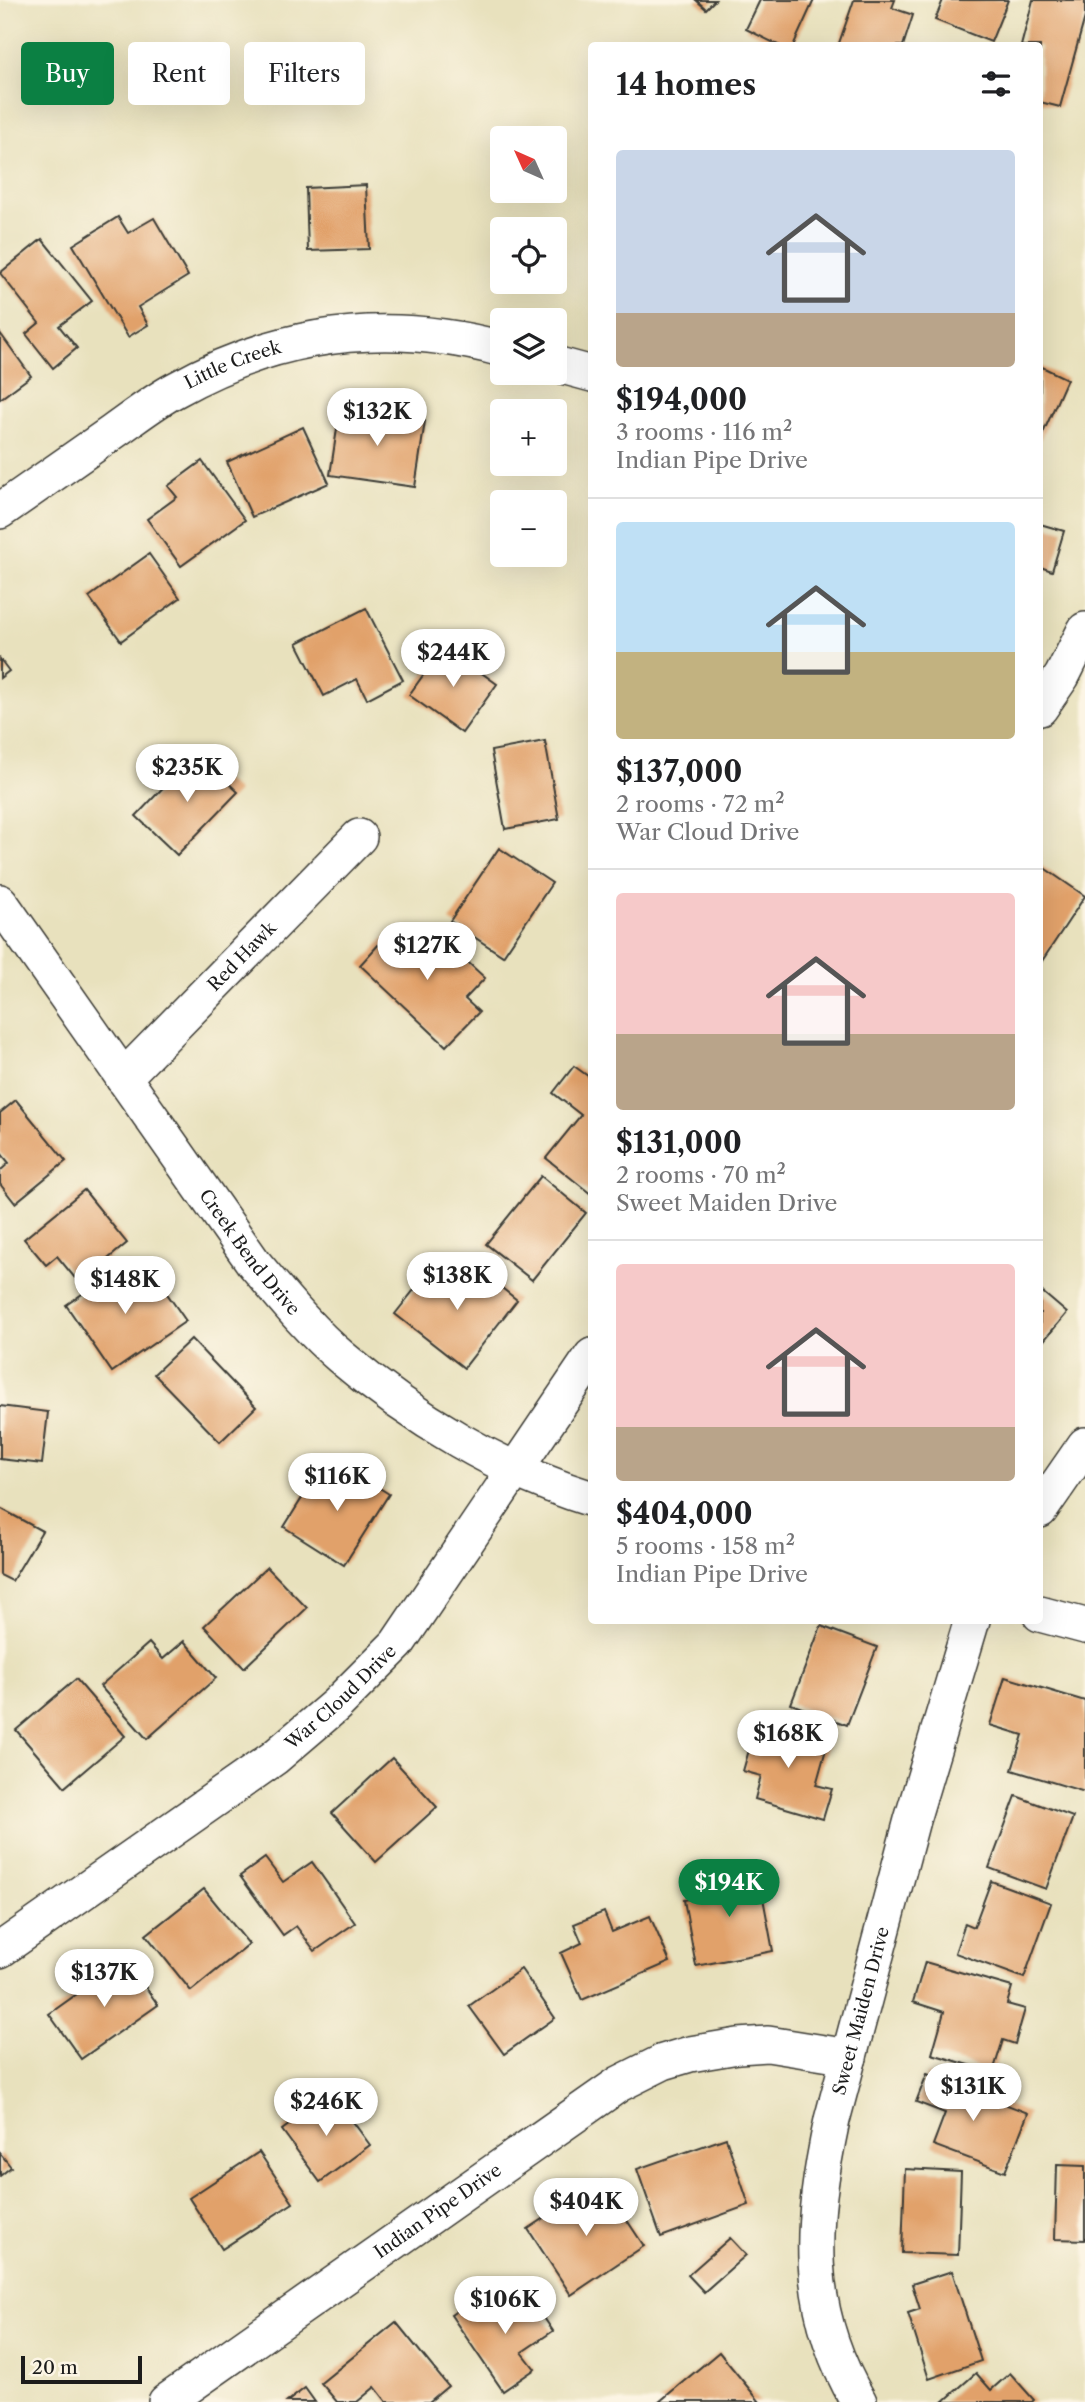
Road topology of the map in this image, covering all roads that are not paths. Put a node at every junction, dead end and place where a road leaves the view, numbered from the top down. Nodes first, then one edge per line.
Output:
1 (490, 346) edge
2 (567, 367) edge
3 (588, 373) edge
4 (0, 511) edge
5 (1085, 630) edge
6 (1043, 704) edge
7 (359, 836) dead end
8 (0, 902) edge
9 (123, 1078) junction
10 (588, 1362) edge
11 (1085, 1445) edge
12 (513, 1469) junction
13 (588, 1498) edge
14 (1043, 1506) edge
15 (1043, 1615) edge
16 (971, 1624) edge
17 (1085, 1626) edge
18 (0, 1950) edge
19 (849, 2057) junction
20 (166, 2402) edge
21 (859, 2402) edge

1 - 4 street, Little Creek
2 - 3 street
5 - 6 street
7 - 9 street, Red Hawk
8 - 9 street, Creek Bend Drive
9 - 12 street, Creek Bend Drive
10 - 12 street, War Cloud Drive
11 - 14 street
12 - 13 street, Creek Bend Drive
12 - 18 street, War Cloud Drive
15 - 17 street
16 - 19 street, Sweet Maiden Drive
19 - 20 street, Indian Pipe Drive
19 - 21 street, Sweet Maiden Drive

